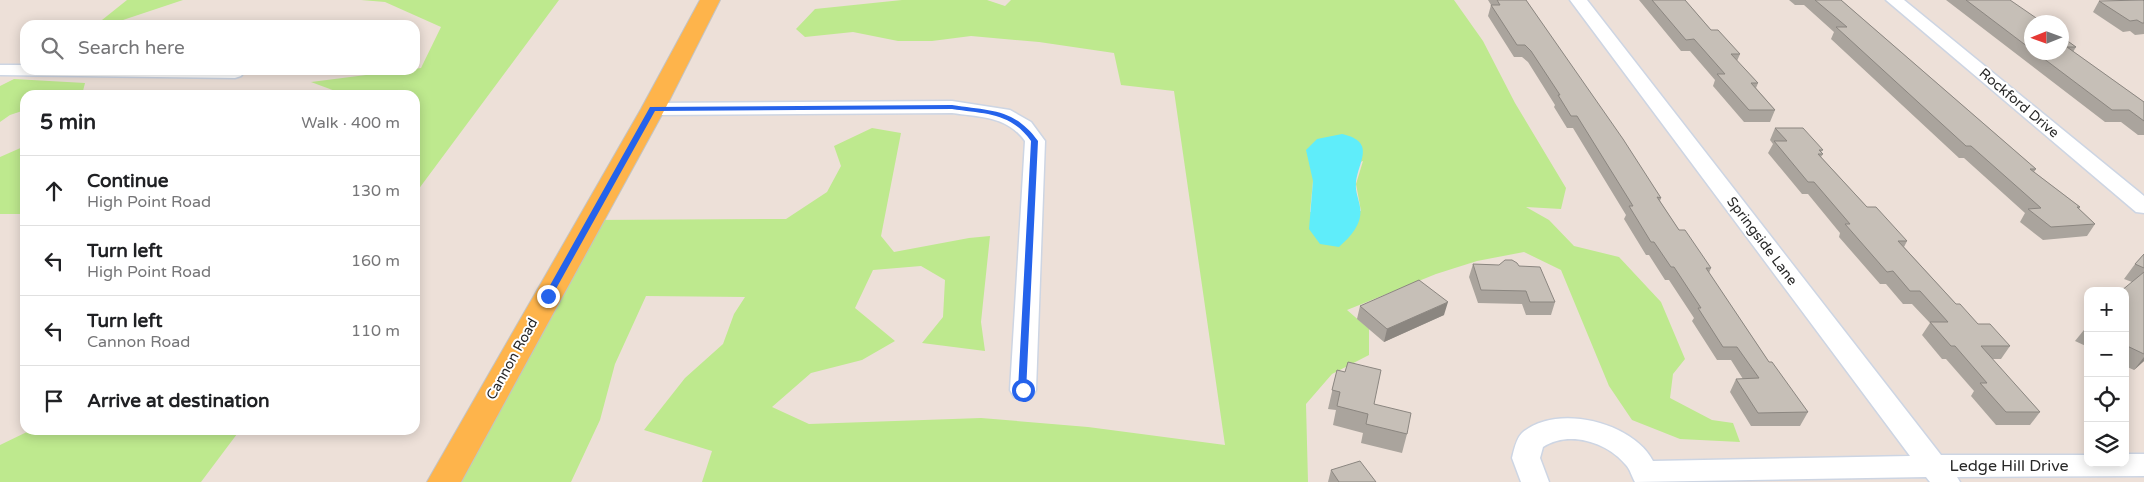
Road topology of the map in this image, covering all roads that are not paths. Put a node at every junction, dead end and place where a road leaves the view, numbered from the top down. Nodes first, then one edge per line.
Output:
1 (710, 0) edge
2 (1578, 0) edge
3 (1894, 0) edge
4 (0, 70) edge
5 (20, 70) edge
6 (653, 108) junction
7 (2144, 207) edge
8 (1023, 390) dead end
9 (2144, 465) edge
10 (1940, 474) edge
11 (1648, 477) edge
12 (444, 482) edge
13 (1535, 482) edge

1 - 6 main road, Cannon Road
2 - 10 street, Springside Lane
3 - 7 street, Rockford Drive
4 - 5 street
6 - 8 street
6 - 12 main road, Cannon Road
9 - 10 street, Ledge Hill Drive
10 - 11 street, Ledge Hill Drive
11 - 13 street

